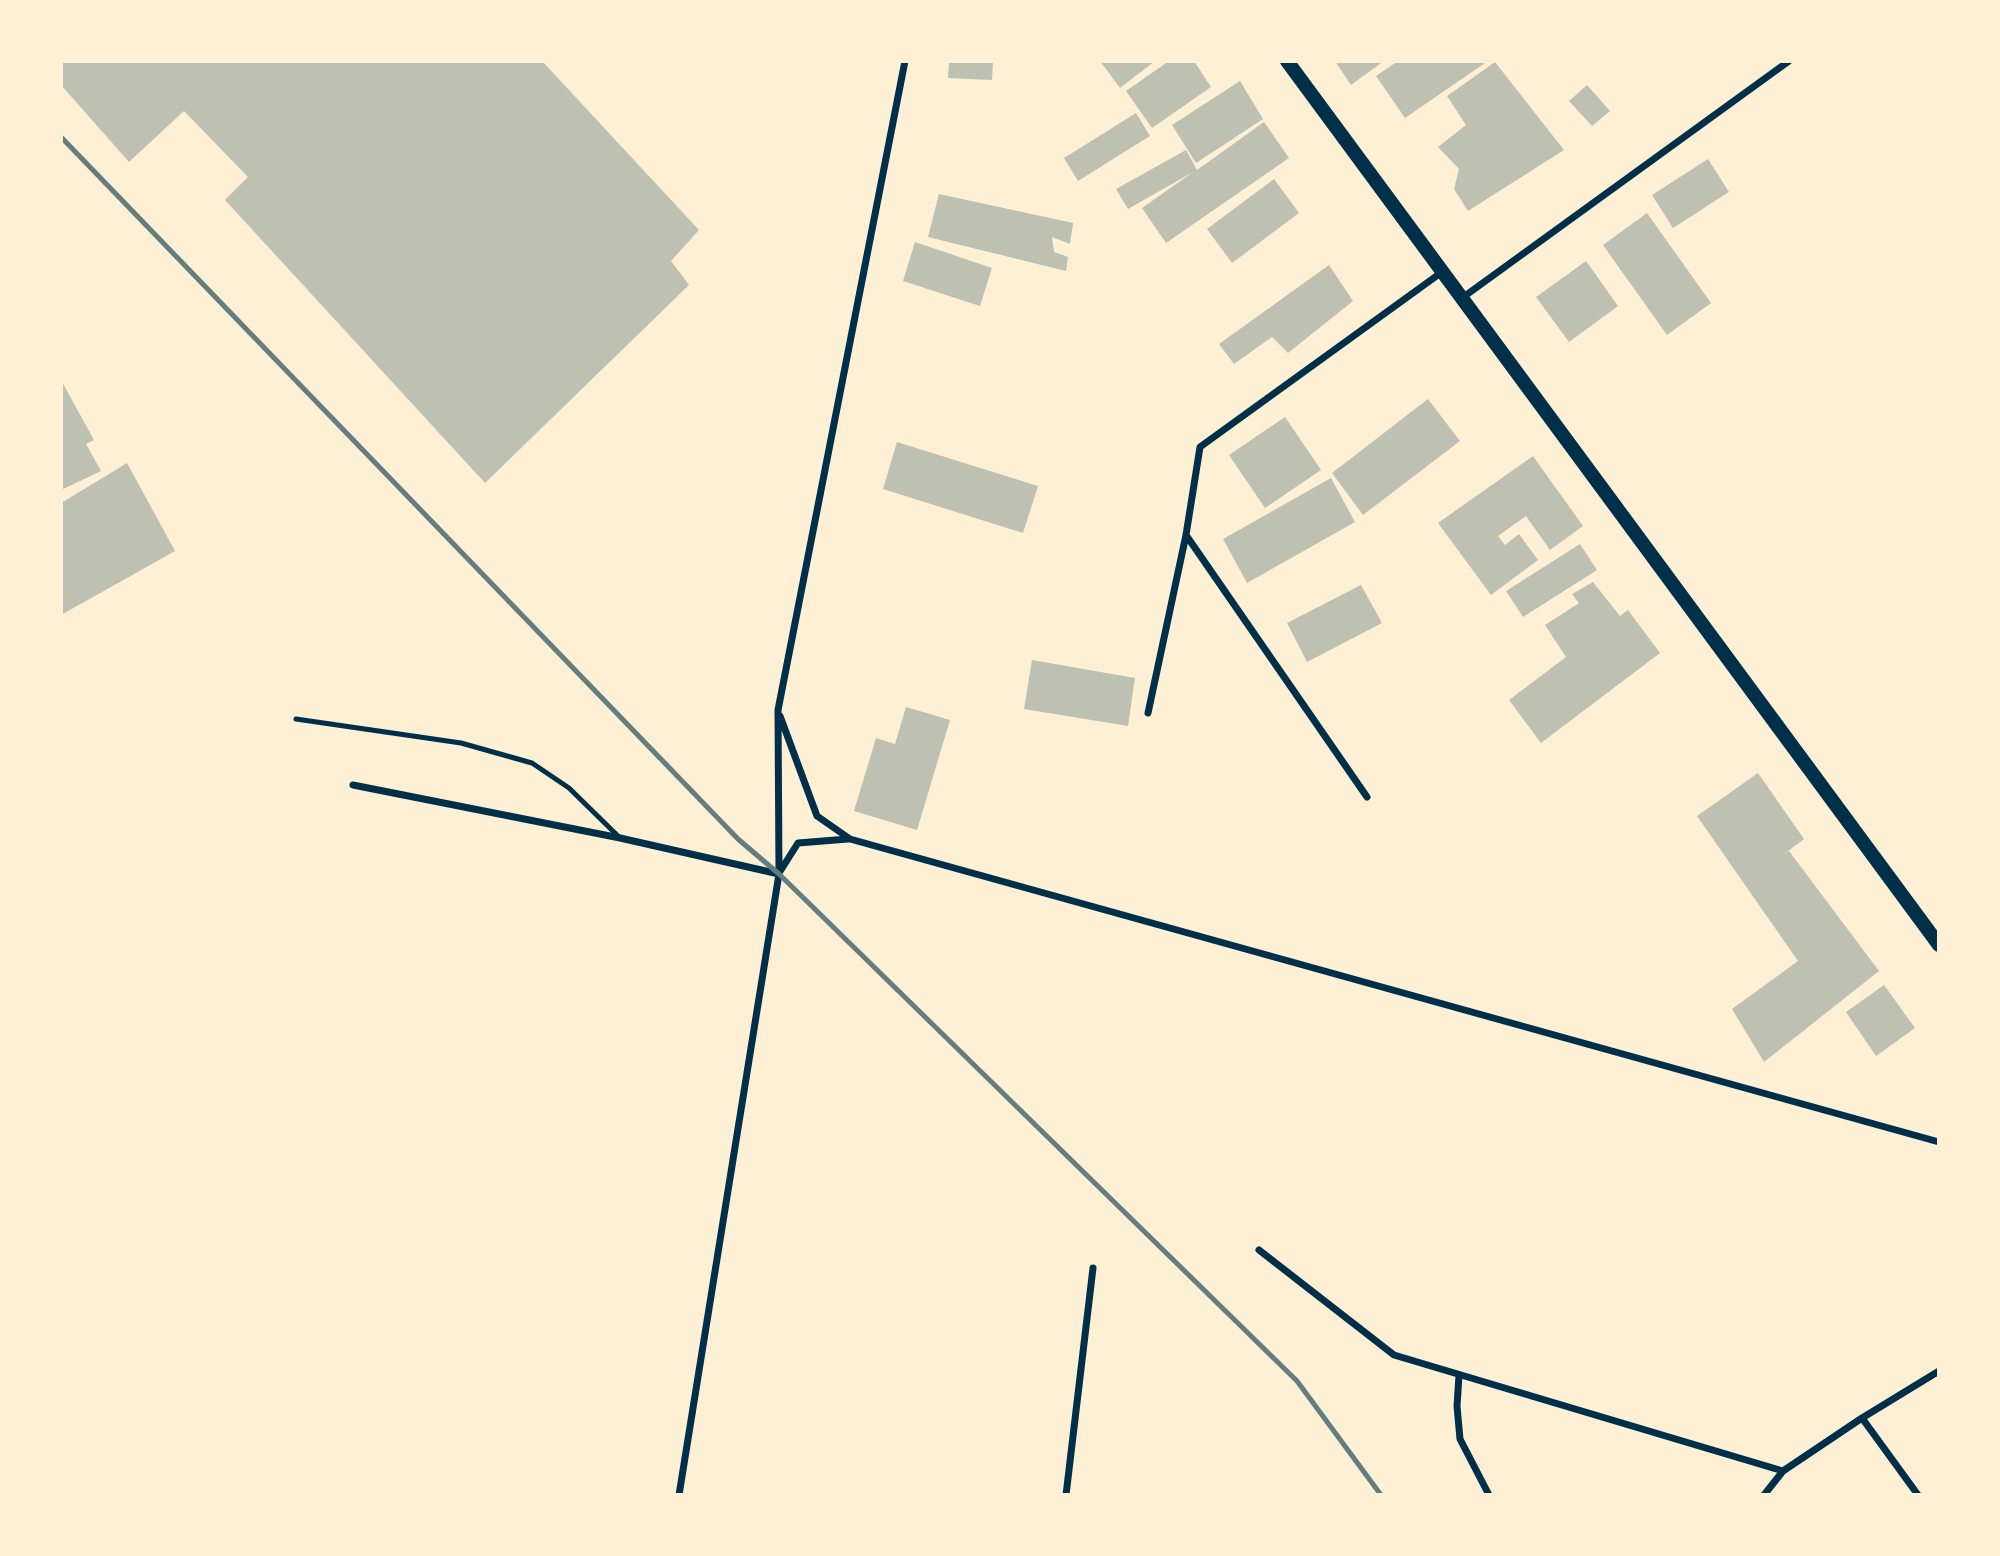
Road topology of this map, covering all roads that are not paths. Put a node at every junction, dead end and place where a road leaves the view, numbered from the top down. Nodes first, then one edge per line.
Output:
1 (905, 61) edge
2 (1287, 61) edge
3 (1789, 61) edge
4 (1442, 272) junction
5 (1462, 299) junction
6 (1186, 535) junction
7 (778, 710) junction
8 (1148, 713) dead end
9 (296, 719) dead end
10 (353, 785) dead end
11 (1367, 797) dead end
12 (620, 838) junction
13 (850, 839) junction
14 (779, 874) junction
15 (1939, 945) edge
16 (1939, 1142) edge
17 (1259, 1250) dead end
18 (1093, 1268) dead end
19 (1939, 1371) edge
20 (1459, 1374) junction
21 (1863, 1418) junction
22 (1783, 1472) junction
23 (679, 1495) edge
24 (1066, 1495) edge
25 (1489, 1495) edge
26 (1764, 1495) edge
27 (1918, 1495) edge

1 - 7 street
2 - 4 main road
3 - 5 street
4 - 5 main road
4 - 6 street
5 - 15 main road
6 - 8 street
6 - 11 street
7 - 13 street
7 - 14 street
9 - 12 lane
10 - 12 street
12 - 14 street
13 - 14 street
13 - 16 street
14 - 23 street
17 - 20 street
18 - 24 street
19 - 21 street
20 - 22 street
20 - 25 street
21 - 22 street
21 - 27 street
22 - 26 street

